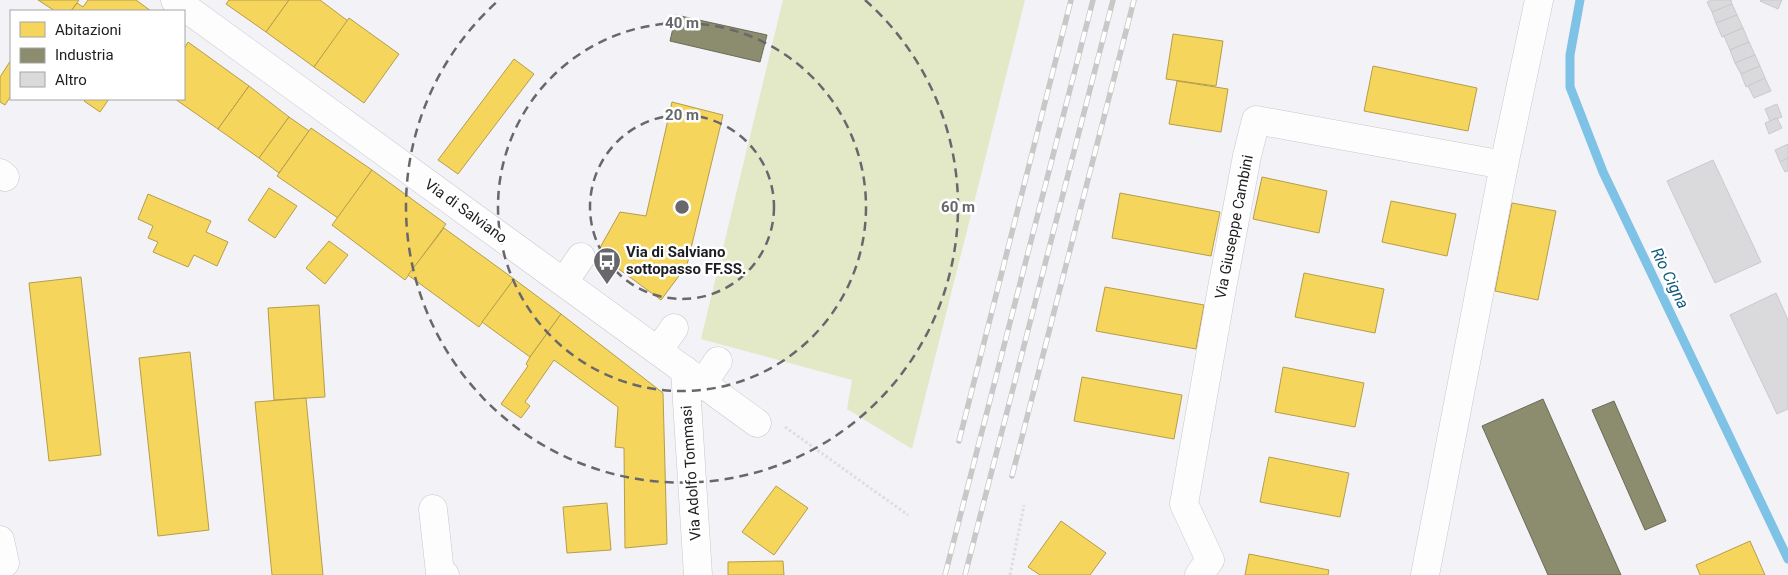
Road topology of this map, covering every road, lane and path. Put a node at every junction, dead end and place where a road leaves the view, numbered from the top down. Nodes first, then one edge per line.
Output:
1 (175, 0) edge
2 (1539, 0) edge
3 (1504, 165) junction
4 (581, 257) dead end
5 (564, 282) junction
6 (674, 328) dead end
7 (658, 351) junction
8 (702, 372) junction
9 (757, 422) dead end
10 (784, 426) dead end
11 (1024, 506) dead end
12 (433, 509) dead end
13 (908, 515) dead end
14 (445, 575) edge
15 (698, 575) edge
16 (1010, 575) edge
17 (1199, 575) edge
18 (1425, 575) edge

1 - 5 street, Via di Salviano
2 - 3 street
3 - 17 street, Via Giuseppe Cambini
3 - 18 street
4 - 5 street
5 - 7 street, Via di Salviano
6 - 7 street
7 - 8 street, Via di Salviano
8 - 9 street, Via di Salviano
8 - 15 street, Via Adolfo Tommasi
10 - 13 path
11 - 16 path
12 - 14 street

